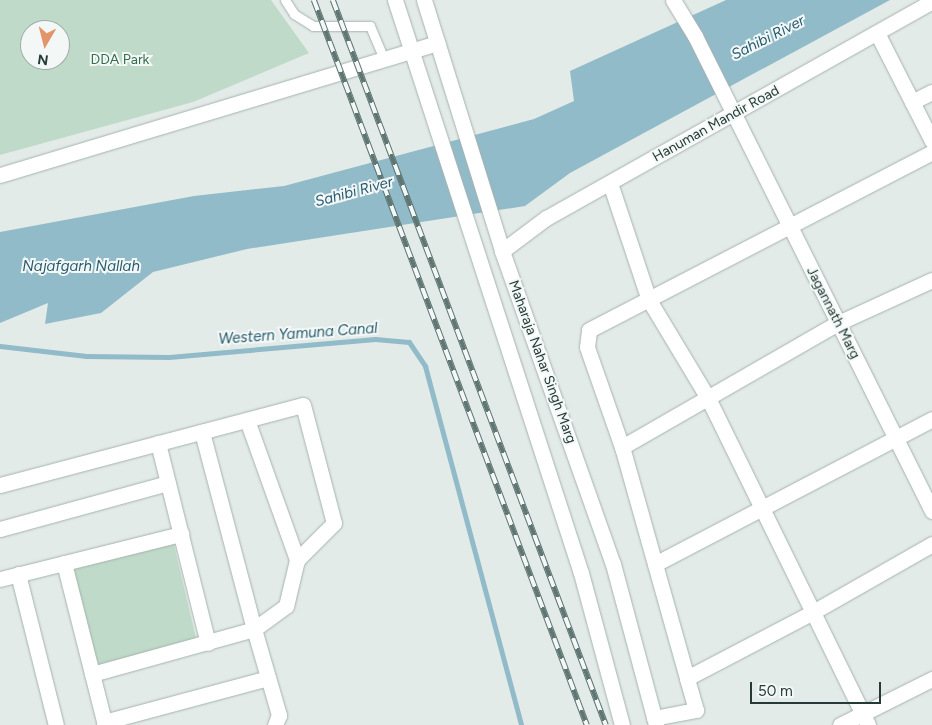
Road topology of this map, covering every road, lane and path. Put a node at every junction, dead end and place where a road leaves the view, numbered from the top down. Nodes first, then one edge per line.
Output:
1 (285, 0) edge
2 (395, 0) edge
3 (424, 0) edge
4 (673, 0) edge
5 (931, 6) edge
6 (877, 33) junction
7 (438, 43) junction
8 (410, 50) junction
9 (384, 59) junction
10 (932, 92) edge
11 (912, 102) junction
12 (733, 115) junction
13 (932, 141) edge
14 (932, 152) edge
15 (0, 175) edge
16 (610, 183) junction
17 (788, 224) junction
18 (502, 250) junction
19 (932, 280) edge
20 (649, 300) junction
21 (838, 323) junction
22 (708, 398) junction
23 (932, 419) edge
24 (247, 420) junction
25 (202, 432) junction
26 (895, 438) junction
27 (158, 443) junction
28 (623, 450) junction
29 (168, 483) junction
30 (0, 485) edge
31 (759, 508) junction
32 (932, 511) edge
33 (0, 529) edge
34 (181, 534) junction
35 (932, 544) edge
36 (297, 560) junction
37 (64, 563) junction
38 (655, 564) junction
39 (18, 574) junction
40 (0, 578) edge
41 (813, 612) junction
42 (254, 629) junction
43 (208, 643) junction
44 (92, 674) junction
45 (268, 678) junction
46 (687, 678) junction
47 (932, 679) edge
48 (865, 719) edge
49 (655, 722) edge
50 (104, 724) edge
51 (56, 725) edge
52 (276, 725) edge
53 (622, 725) edge
54 (840, 725) edge

1 - 9 lane
2 - 8 street, Maharaja Nahar Singh Marg
3 - 7 street, Maharaja Nahar Singh Marg
4 - 12 street, Jagannath Marg
5 - 6 street, Hanuman Mandir Road
6 - 11 street
6 - 12 street, Hanuman Mandir Road
7 - 8 street
7 - 18 street, Maharaja Nahar Singh Marg
8 - 9 street
8 - 53 street, Maharaja Nahar Singh Marg
9 - 15 street
10 - 11 street
11 - 13 street
12 - 16 street, Hanuman Mandir Road
12 - 17 street, Jagannath Marg
14 - 17 street
16 - 18 street, Hanuman Mandir Road
16 - 20 street
17 - 20 street
17 - 21 street, Jagannath Marg
18 - 49 street, Maharaja Nahar Singh Marg
19 - 21 street
20 - 22 street
20 - 28 street
21 - 22 street
21 - 26 street, Jagannath Marg
22 - 28 street
22 - 31 street
23 - 26 street
24 - 25 street
24 - 36 street
24 - 36 street
25 - 27 street
25 - 42 street
26 - 31 street
26 - 32 street, Jagannath Marg
27 - 29 street
27 - 30 street
28 - 38 street
29 - 33 street
29 - 34 street
31 - 38 street
31 - 41 street
34 - 37 street
34 - 43 street
35 - 41 street
36 - 42 street
37 - 39 street
37 - 44 street
38 - 46 street
39 - 40 street
39 - 51 street
41 - 46 street
41 - 48 street
42 - 43 street
42 - 45 street
43 - 44 street
44 - 50 street
45 - 50 street
45 - 52 street
46 - 49 street
47 - 48 street
48 - 54 street

